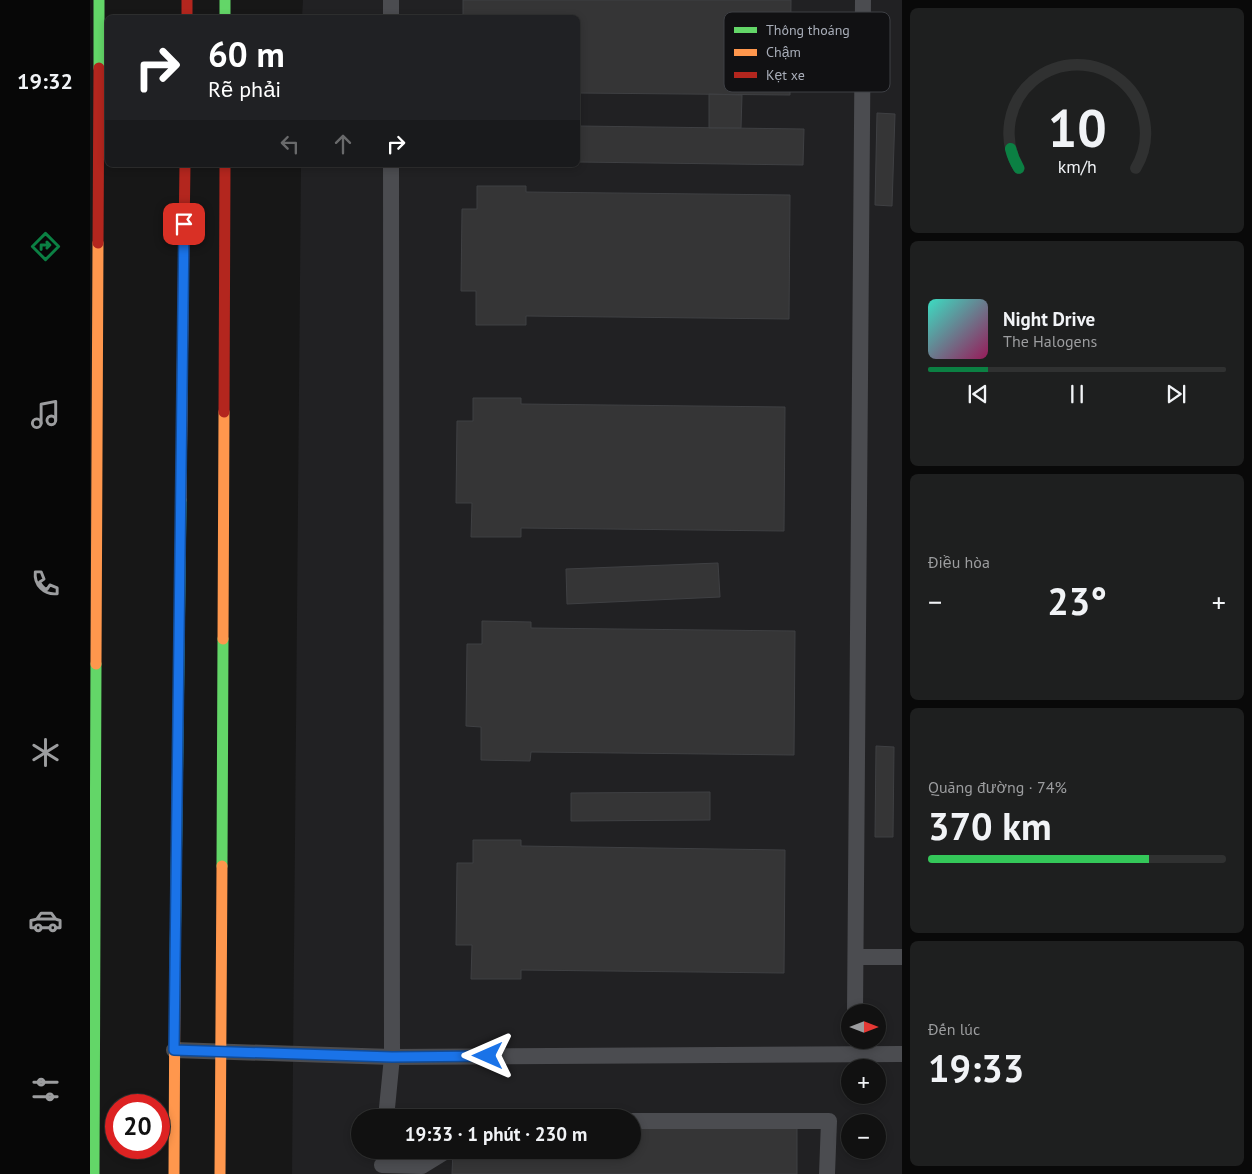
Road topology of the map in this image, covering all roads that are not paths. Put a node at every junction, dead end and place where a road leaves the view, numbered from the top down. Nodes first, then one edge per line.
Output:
1 (99, 0) edge
2 (187, 0) edge
3 (226, 0) edge
4 (390, 0) edge
5 (187, 15) edge
6 (225, 15) edge
7 (390, 15) edge
8 (862, 92) edge
9 (185, 167) edge
10 (225, 167) edge
11 (391, 167) edge
12 (856, 957) junction
13 (902, 957) edge
14 (855, 1004) edge
15 (841, 1047) edge
16 (868, 1049) edge
17 (174, 1050) junction
18 (221, 1051) junction
19 (902, 1054) edge
20 (392, 1057) junction
21 (387, 1109) edge
22 (641, 1121) edge
23 (433, 1159) edge
24 (382, 1163) edge
25 (94, 1174) edge
26 (174, 1174) edge
27 (220, 1174) edge
28 (827, 1174) edge

1 - 25 street
2 - 5 street
3 - 6 street
4 - 7 lane
8 - 12 lane
9 - 17 street
10 - 18 street
11 - 20 lane
12 - 13 lane
12 - 14 lane
15 - 20 lane
16 - 19 lane
17 - 18 lane
17 - 26 street
18 - 20 lane
18 - 27 street
20 - 21 lane
22 - 28 lane
23 - 24 lane

